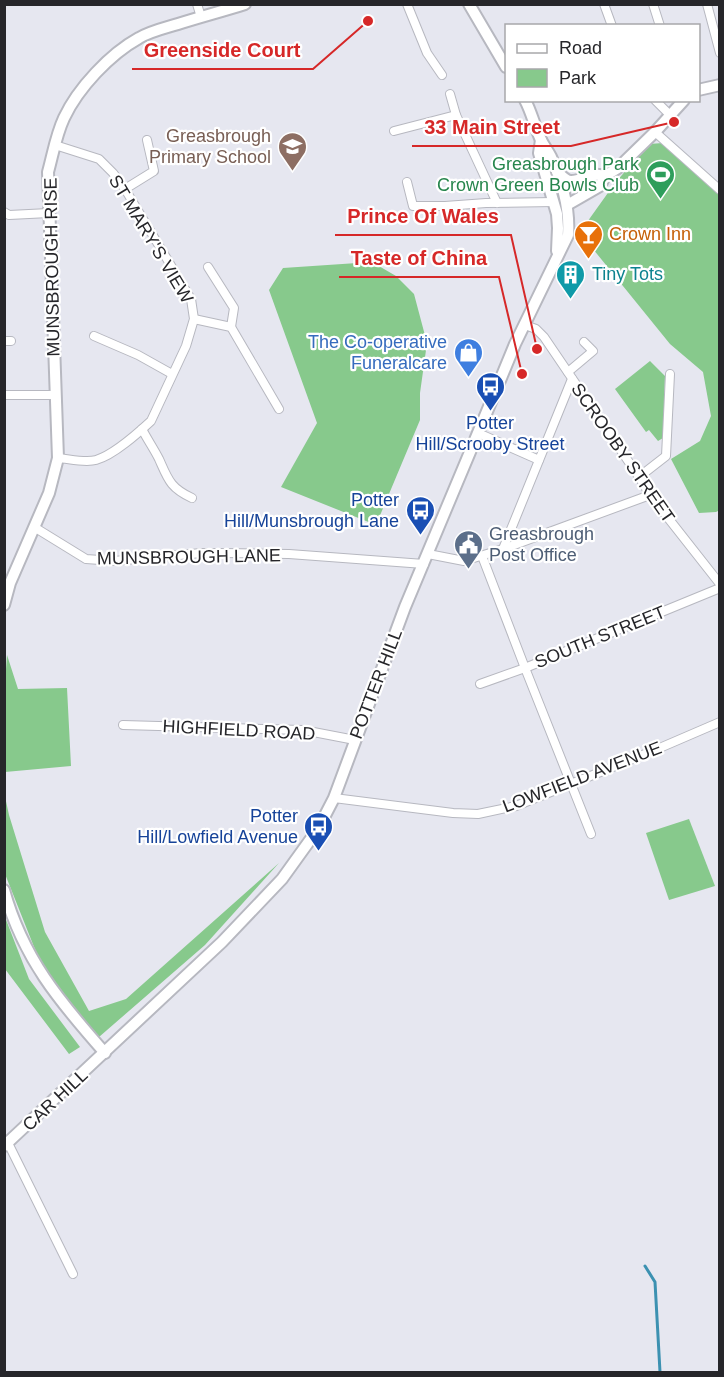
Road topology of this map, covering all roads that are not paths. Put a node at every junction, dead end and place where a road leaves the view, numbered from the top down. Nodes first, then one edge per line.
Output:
1 (197, 4) edge
2 (245, 4) edge
3 (407, 4) edge
4 (470, 4) edge
5 (604, 4) edge
6 (653, 4) edge
7 (707, 4) edge
8 (201, 17) junction
9 (611, 24) edge
10 (659, 24) edge
11 (720, 53) edge
12 (505, 64) edge
13 (442, 75) dead end
14 (720, 85) edge
15 (700, 90) edge
16 (450, 94) dead end
17 (526, 102) edge
18 (657, 102) edge
19 (682, 102) edge
20 (456, 115) junction
21 (670, 115) junction
22 (394, 131) dead end
23 (655, 132) junction
24 (147, 140) dead end
25 (541, 140) junction
26 (55, 144) junction
27 (605, 176) junction
28 (407, 182) dead end
29 (125, 189) junction
30 (720, 190) edge
31 (560, 196) junction
32 (497, 203) junction
33 (4, 212) edge
34 (49, 213) junction
35 (208, 267) dead end
36 (194, 319) junction
37 (525, 325) junction
38 (231, 327) junction
39 (94, 336) dead end
40 (584, 342) dead end
41 (172, 374) junction
42 (670, 374) dead end
43 (570, 375) junction
44 (4, 395) edge
45 (55, 395) junction
46 (279, 409) dead end
47 (142, 429) junction
48 (478, 433) junction
49 (58, 458) junction
50 (539, 460) junction
51 (639, 477) junction
52 (650, 495) junction
53 (192, 498) dead end
54 (34, 527) junction
55 (503, 549) junction
56 (482, 556) junction
57 (426, 559) junction
58 (7, 582) edge
59 (720, 586) edge
60 (4, 605) edge
61 (525, 668) junction
62 (480, 684) dead end
63 (720, 722) edge
64 (123, 725) dead end
65 (355, 740) junction
66 (572, 783) junction
67 (334, 798) junction
68 (591, 834) dead end
69 (4, 890) edge
70 (105, 1053) junction
71 (6, 1144) edge
72 (73, 1274) dead end

1 - 8 street
2 - 8 main road, MUNSBROUGH RISE
3 - 13 street
4 - 12 main road
5 - 9 street
6 - 10 street
7 - 11 street
8 - 26 main road, MUNSBROUGH RISE
14 - 15 main road
16 - 20 street
17 - 25 main road
18 - 21 street
19 - 21 main road
20 - 22 street
20 - 32 street
21 - 23 main road
23 - 27 main road
23 - 30 street
24 - 29 street
25 - 31 main road, POTTER HILL
25 - 31 main road
26 - 29 street, ST MARY'S VIEW
26 - 34 main road, MUNSBROUGH RISE
27 - 31 main road
27 - 31 main road
28 - 32 street
29 - 36 street, ST MARY'S VIEW
31 - 32 street
31 - 37 main road, POTTER HILL
33 - 34 street
34 - 45 main road, MUNSBROUGH RISE
35 - 38 street
36 - 38 street
36 - 41 street, ST MARY'S VIEW
37 - 43 street, SCROOBY STREET
37 - 48 main road, POTTER HILL
38 - 46 street
39 - 41 street
40 - 43 street
41 - 47 street, ST MARY'S VIEW
42 - 51 street
43 - 50 street
43 - 51 street, SCROOBY STREET
44 - 45 street
45 - 49 main road, MUNSBROUGH RISE
47 - 49 street, ST MARY'S VIEW
47 - 53 street
48 - 50 street
48 - 57 main road, POTTER HILL
49 - 54 main road, MUNSBROUGH RISE
50 - 55 street
51 - 52 street, SCROOBY STREET
52 - 55 street, MUNSBROUGH LANE
52 - 59 street, SCROOBY STREET
54 - 57 street, MUNSBROUGH LANE
54 - 58 main road, MUNSBROUGH RISE
55 - 56 street, MUNSBROUGH LANE
56 - 57 street, MUNSBROUGH LANE
56 - 61 street
57 - 65 main road, POTTER HILL
58 - 60 main road, MUNSBROUGH RISE
59 - 61 street, SOUTH STREET
61 - 62 street, SOUTH STREET
61 - 66 street
63 - 66 street, LOWFIELD AVENUE
64 - 65 street, HIGHFIELD ROAD
65 - 67 main road, POTTER HILL
66 - 67 street, LOWFIELD AVENUE
66 - 68 street
67 - 70 main road, POTTER HILL
69 - 70 main road
70 - 71 main road, CAR HILL
71 - 72 street

